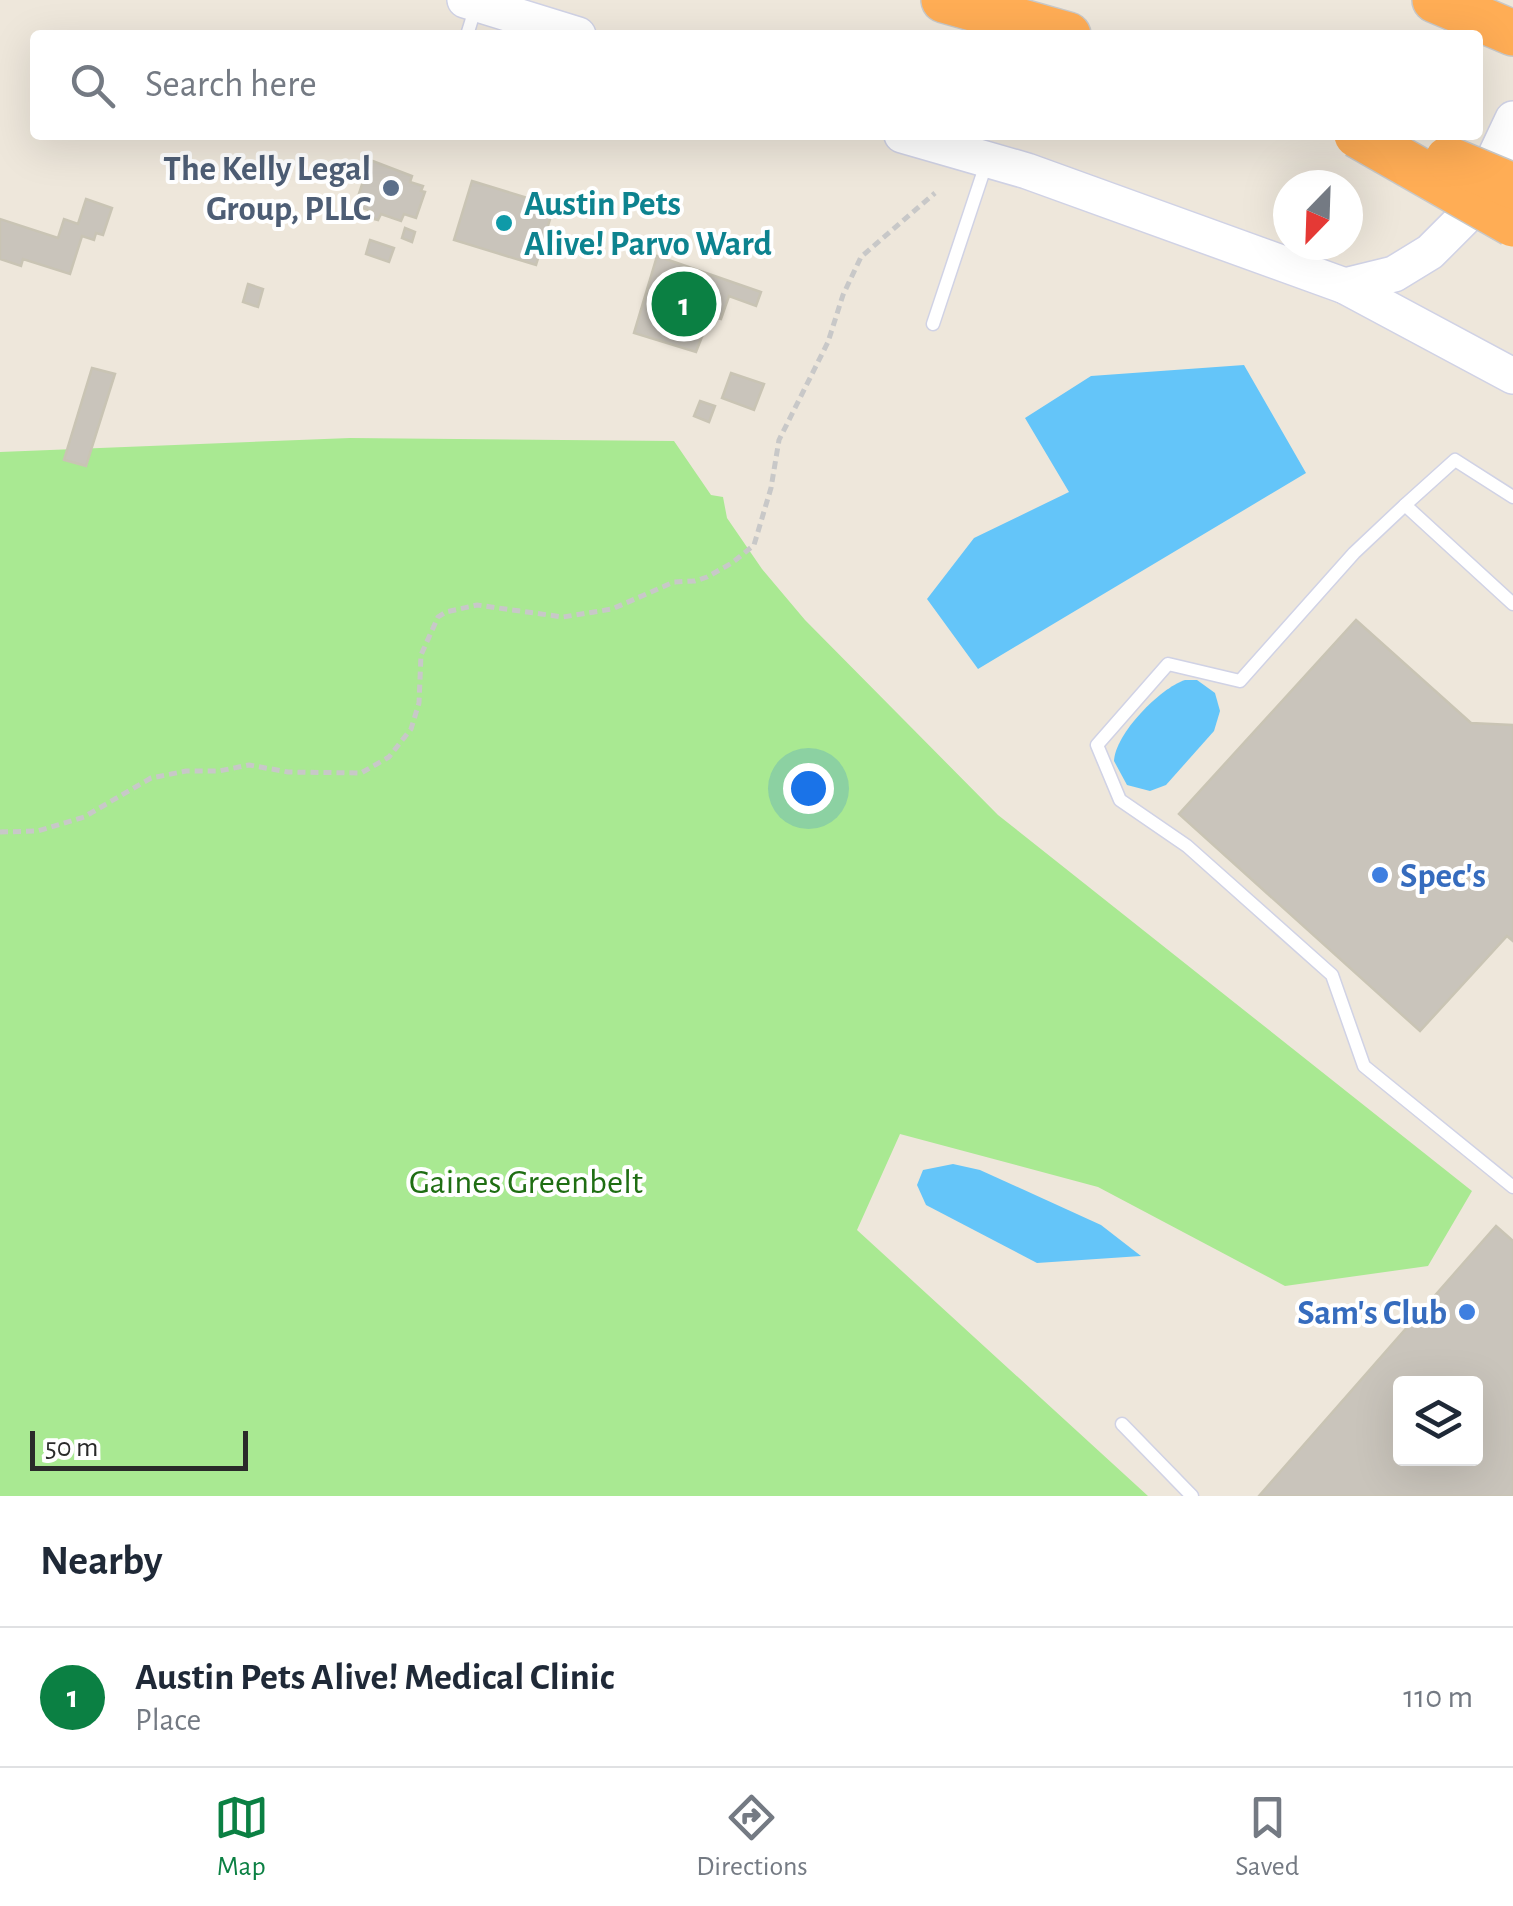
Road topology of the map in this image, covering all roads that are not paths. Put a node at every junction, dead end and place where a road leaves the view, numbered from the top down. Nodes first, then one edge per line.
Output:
1 (944, 0) edge
2 (1443, 3) edge
3 (470, 13) edge
4 (553, 30) edge
5 (1050, 30) edge
6 (1513, 33) edge
7 (1513, 119) edge
8 (919, 140) edge
9 (1366, 140) edge
10 (1391, 140) edge
11 (988, 160) junction
12 (1513, 186) edge
13 (1513, 224) edge
14 (1346, 286) junction
15 (933, 324) dead end
16 (1509, 364) edge
17 (1513, 497) edge
18 (1405, 505) junction
19 (1513, 604) edge
20 (1513, 1187) edge
21 (1122, 1424) dead end
22 (1192, 1496) edge

1 - 5 highway
2 - 6 highway
3 - 4 main road
7 - 14 main road
8 - 11 main road
9 - 13 highway, bridge
10 - 12 highway, bridge
11 - 14 main road
11 - 15 lane
14 - 16 main road
17 - 18 lane
18 - 19 lane
18 - 20 lane
21 - 22 lane

